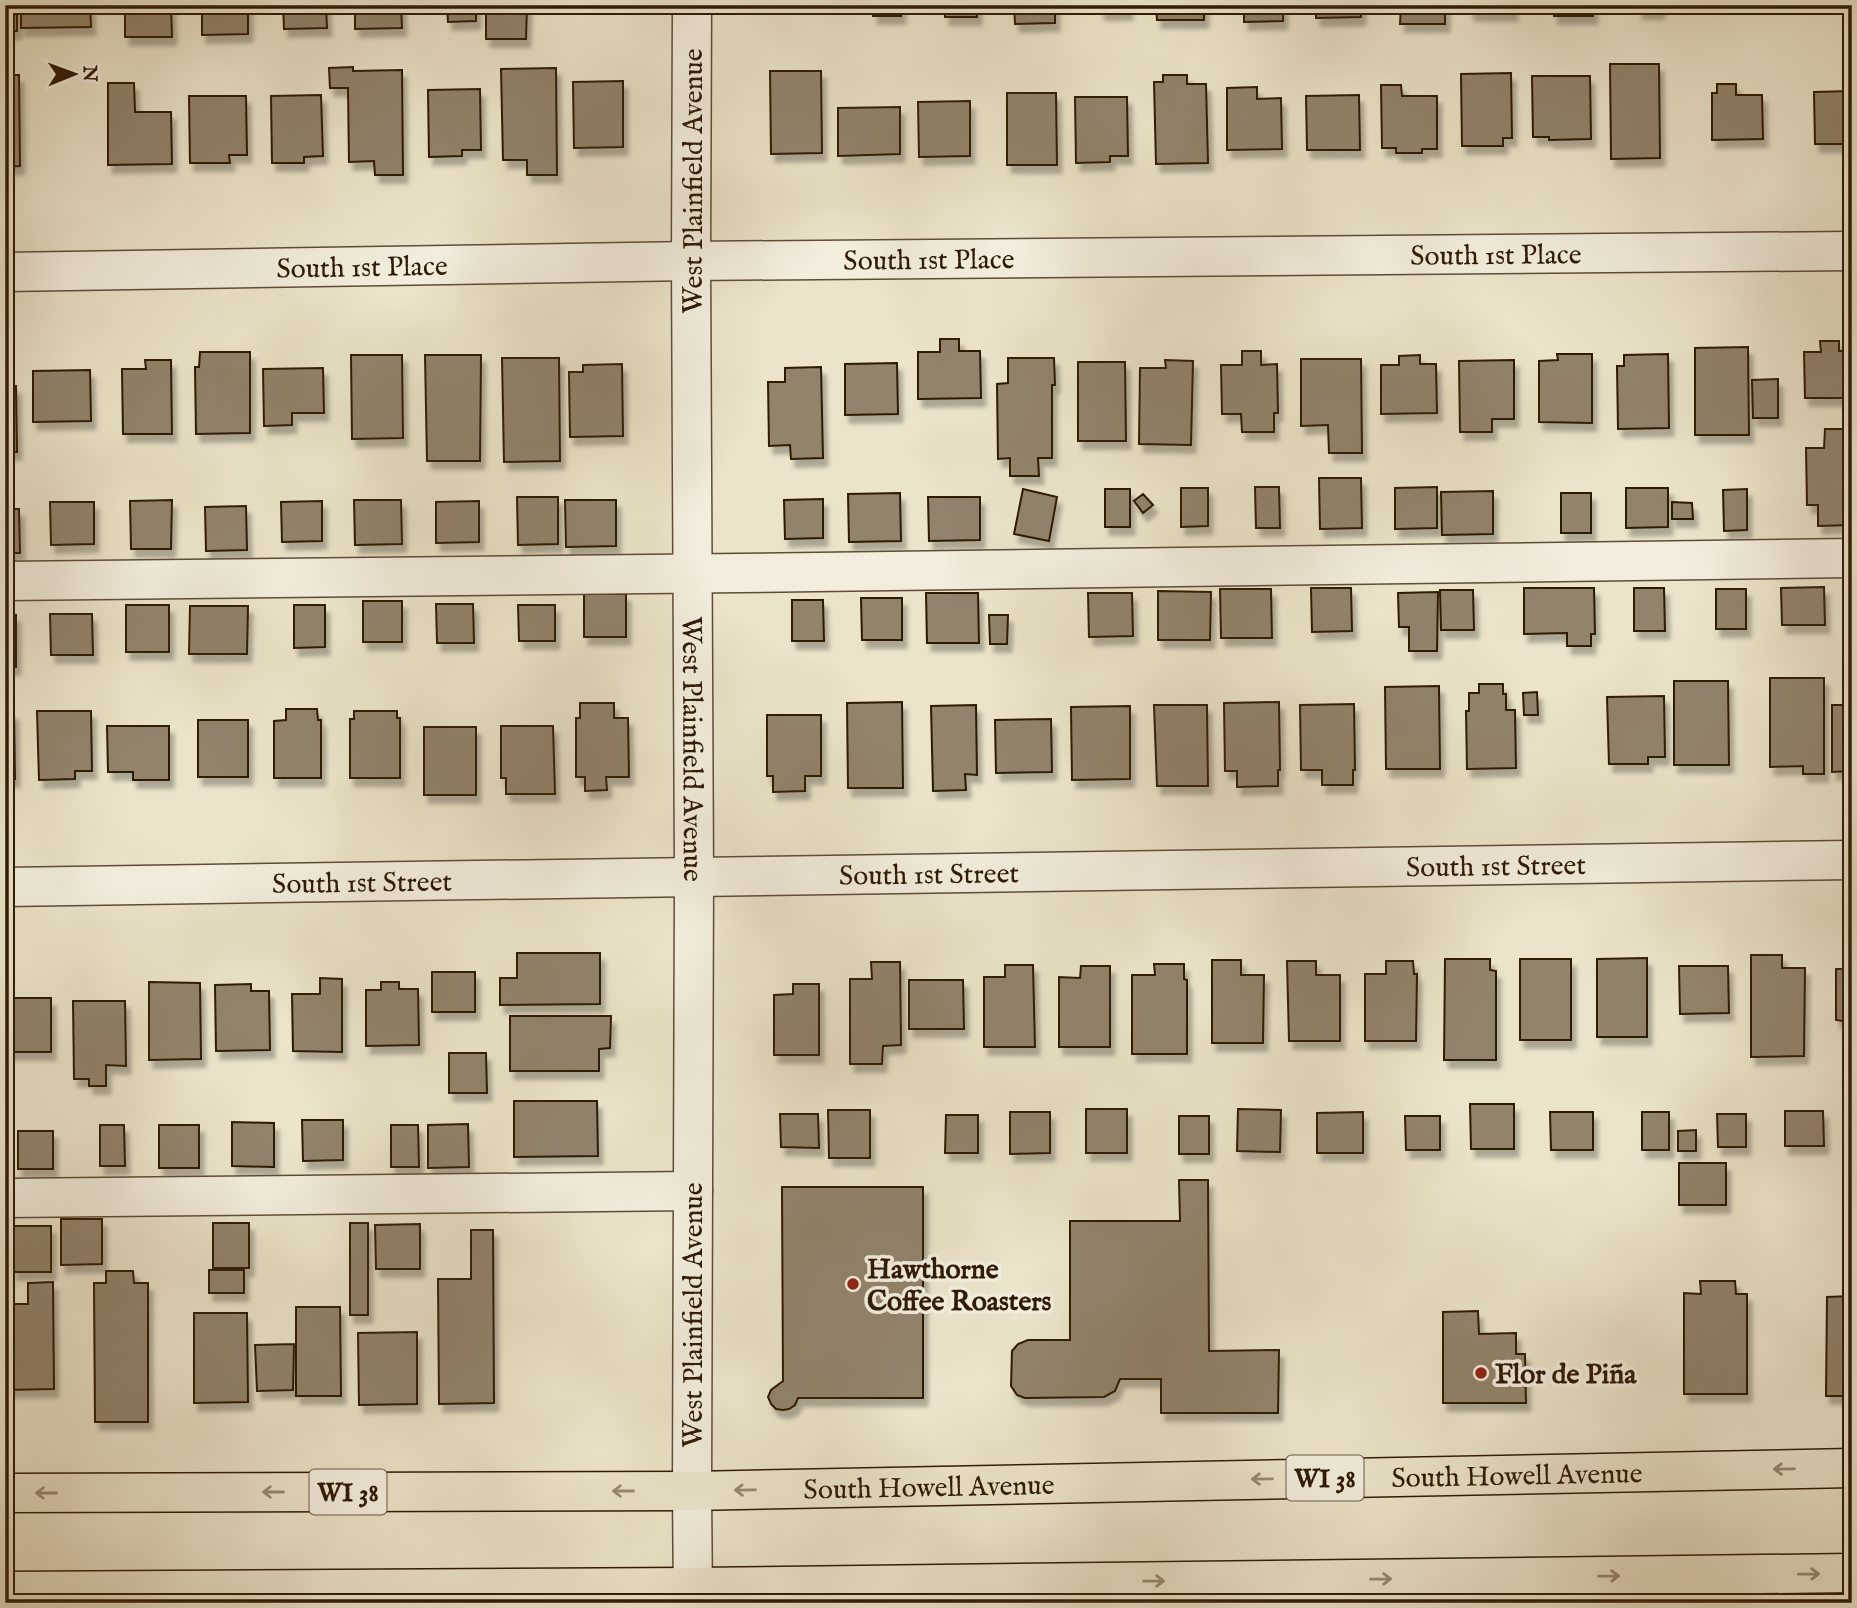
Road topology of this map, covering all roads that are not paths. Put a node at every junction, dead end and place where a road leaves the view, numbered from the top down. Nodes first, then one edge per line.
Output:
1 (692, 5) edge
2 (1852, 251) edge
3 (691, 261) junction
4 (5, 272) edge
5 (1852, 558) edge
6 (692, 573) junction
7 (5, 581) edge
8 (1852, 860) edge
9 (694, 876) junction
10 (5, 887) edge
11 (693, 1191) junction
12 (5, 1198) edge
13 (1852, 1468) edge
14 (692, 1491) junction
15 (5, 1493) edge
16 (1852, 1573) edge
17 (5, 1591) edge
18 (451, 1595) edge
19 (693, 1595) edge
20 (154, 1596) edge

1 - 3 street, West Plainfield Avenue
2 - 3 street, South 1st Place
3 - 4 street, South 1st Place
3 - 6 street, West Plainfield Avenue
5 - 6 street
6 - 7 street
6 - 9 street, West Plainfield Avenue
8 - 9 street, South 1st Street
9 - 10 street, South 1st Street
9 - 11 street, West Plainfield Avenue
11 - 12 street
11 - 14 street, West Plainfield Avenue
13 -> 14 main road, South Howell Avenue / WI 38
14 -> 15 main road, South Howell Avenue / WI 38
14 - 19 street, West Plainfield Avenue
19 -> 16 main road
17 - 20 main road
18 - 19 main road
18 - 20 main road

